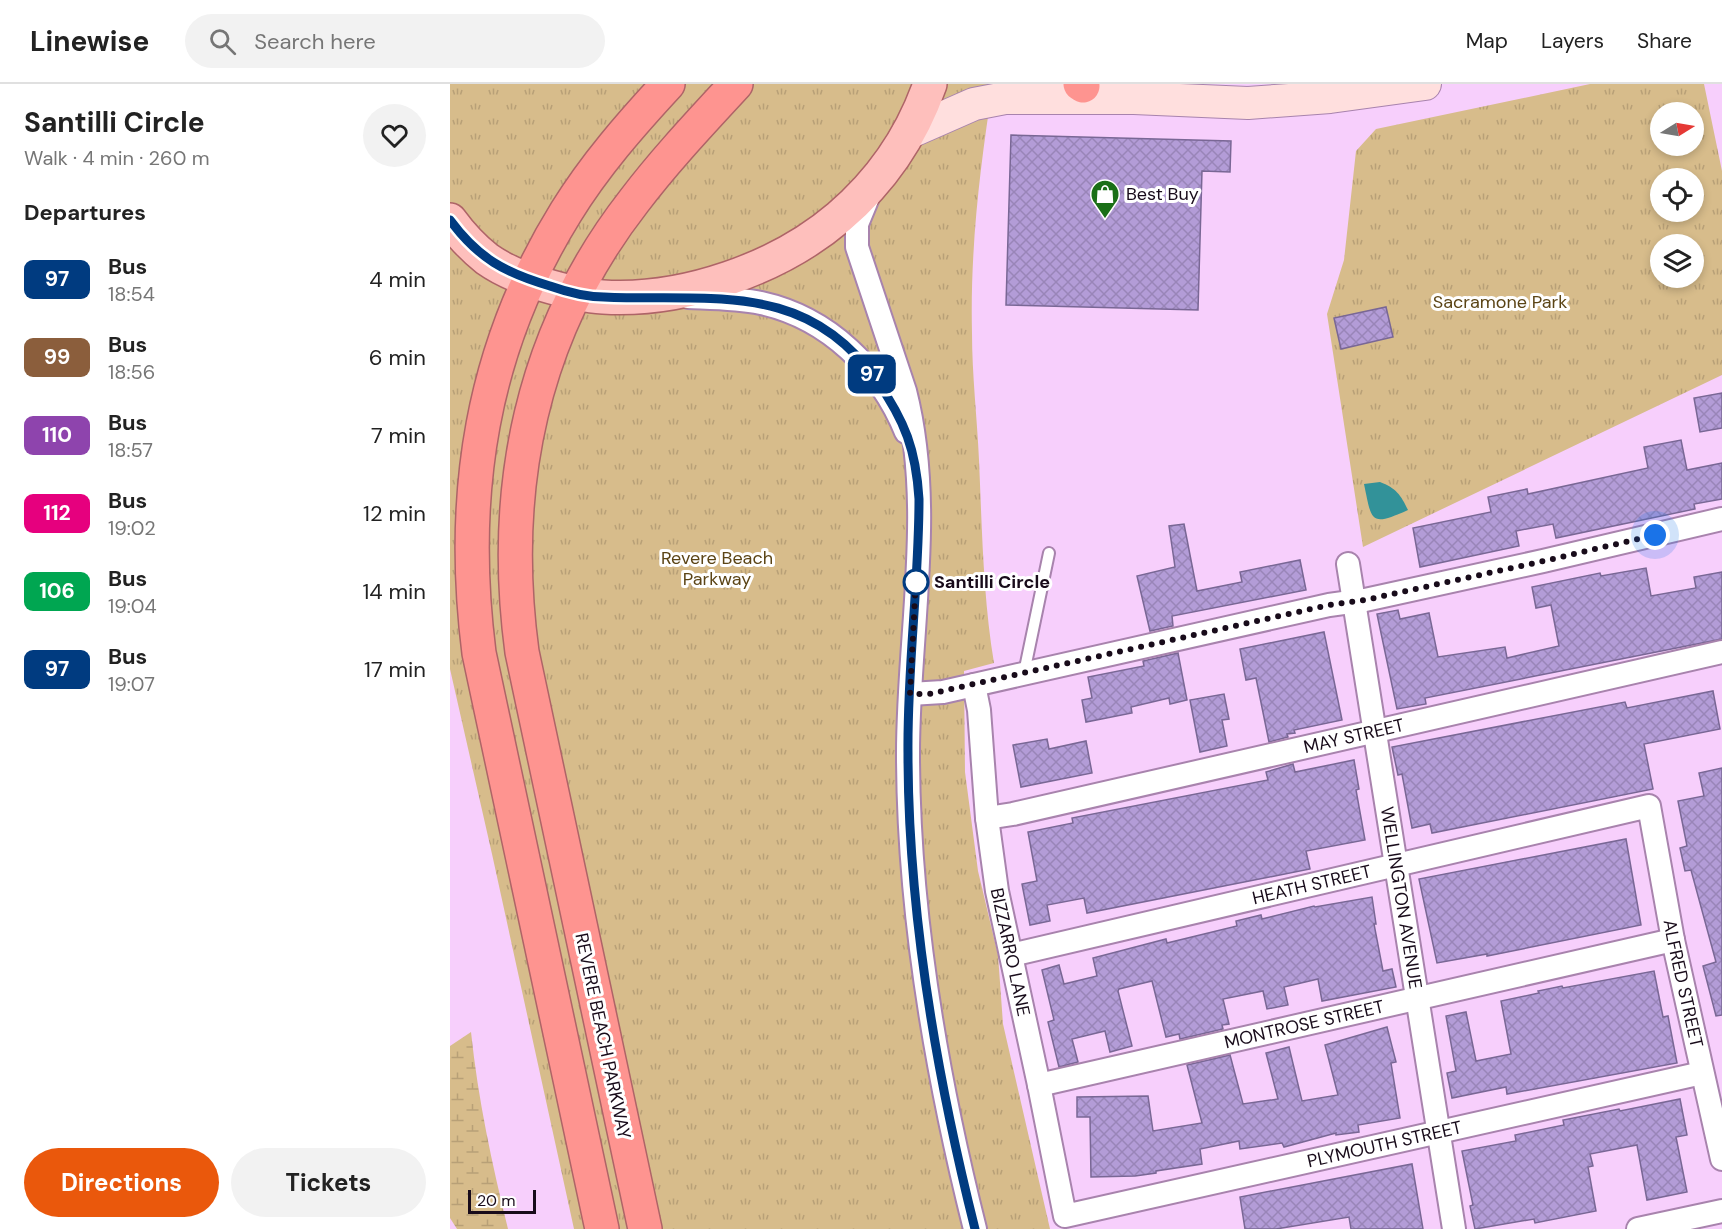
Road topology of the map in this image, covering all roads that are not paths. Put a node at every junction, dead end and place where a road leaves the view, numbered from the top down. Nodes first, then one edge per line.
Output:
1 (668, 84) edge
2 (735, 84) edge
3 (930, 84) edge
4 (1080, 84) edge
5 (1420, 84) edge
6 (1330, 91) edge
7 (1134, 98) junction
8 (908, 133) junction
9 (876, 180) junction
10 (450, 220) edge
11 (530, 280) junction
12 (576, 293) junction
13 (635, 298) junction
14 (918, 474) junction
15 (1722, 519) edge
16 (1049, 553) dead end
17 (1348, 564) dead end
18 (450, 580) edge
19 (1353, 602) junction
20 (1722, 652) edge
21 (1024, 674) junction
22 (974, 685) junction
23 (910, 694) junction
24 (495, 732) junction
25 (1374, 732) junction
26 (1649, 806) joint
27 (987, 818) junction
28 (1396, 865) junction
29 (1673, 940) junction
30 (1011, 955) junction
31 (1417, 999) junction
32 (1040, 1085) junction
33 (1708, 1085) junction
34 (1438, 1132) junction
35 (1722, 1159) edge
36 (1722, 1211) edge
37 (1065, 1216) joint
38 (1671, 1226) edge
39 (602, 1229) edge
40 (645, 1229) edge
41 (975, 1229) edge
42 (1454, 1229) edge
43 (1638, 1229) edge

1 - 11 highway
2 - 12 highway, REVERE BEACH PARKWAY
3 - 8 main road
4 - 7 main road
5 - 6 main road
6 - 7 main road
7 - 8 main road
8 - 9 main road
9 - 13 main road
9 - 14 street
10 - 11 main road
11 - 12 main road
11 - 24 highway
12 - 13 main road
12 - 40 highway, REVERE BEACH PARKWAY
13 - 14 street
14 - 23 street
15 - 19 street
16 - 21 lane
17 - 19 street, WELLINGTON AVENUE
18 - 24 highway
19 - 21 street
19 - 25 street, WELLINGTON AVENUE
20 - 25 street, MAY STREET
21 - 22 street
22 - 23 street
22 - 27 street, BIZZARRO LANE
23 - 41 street
24 - 39 highway
25 - 27 street, MAY STREET
25 - 28 street, WELLINGTON AVENUE
26 - 28 street, HEATH STREET
26 - 29 street, ALFRED STREET
27 - 30 street, BIZZARRO LANE
28 - 30 street, HEATH STREET
28 - 31 street, WELLINGTON AVENUE
29 - 31 street, MONTROSE STREET
29 - 33 street, ALFRED STREET
30 - 32 street, BIZZARRO LANE
31 - 32 street, MONTROSE STREET
31 - 34 street, WELLINGTON AVENUE
32 - 37 street, BIZZARRO LANE
33 - 34 street, PLYMOUTH STREET
33 - 35 street, ALFRED STREET
34 - 37 street, PLYMOUTH STREET
34 - 42 street, WELLINGTON AVENUE
36 - 38 street
38 - 43 street

